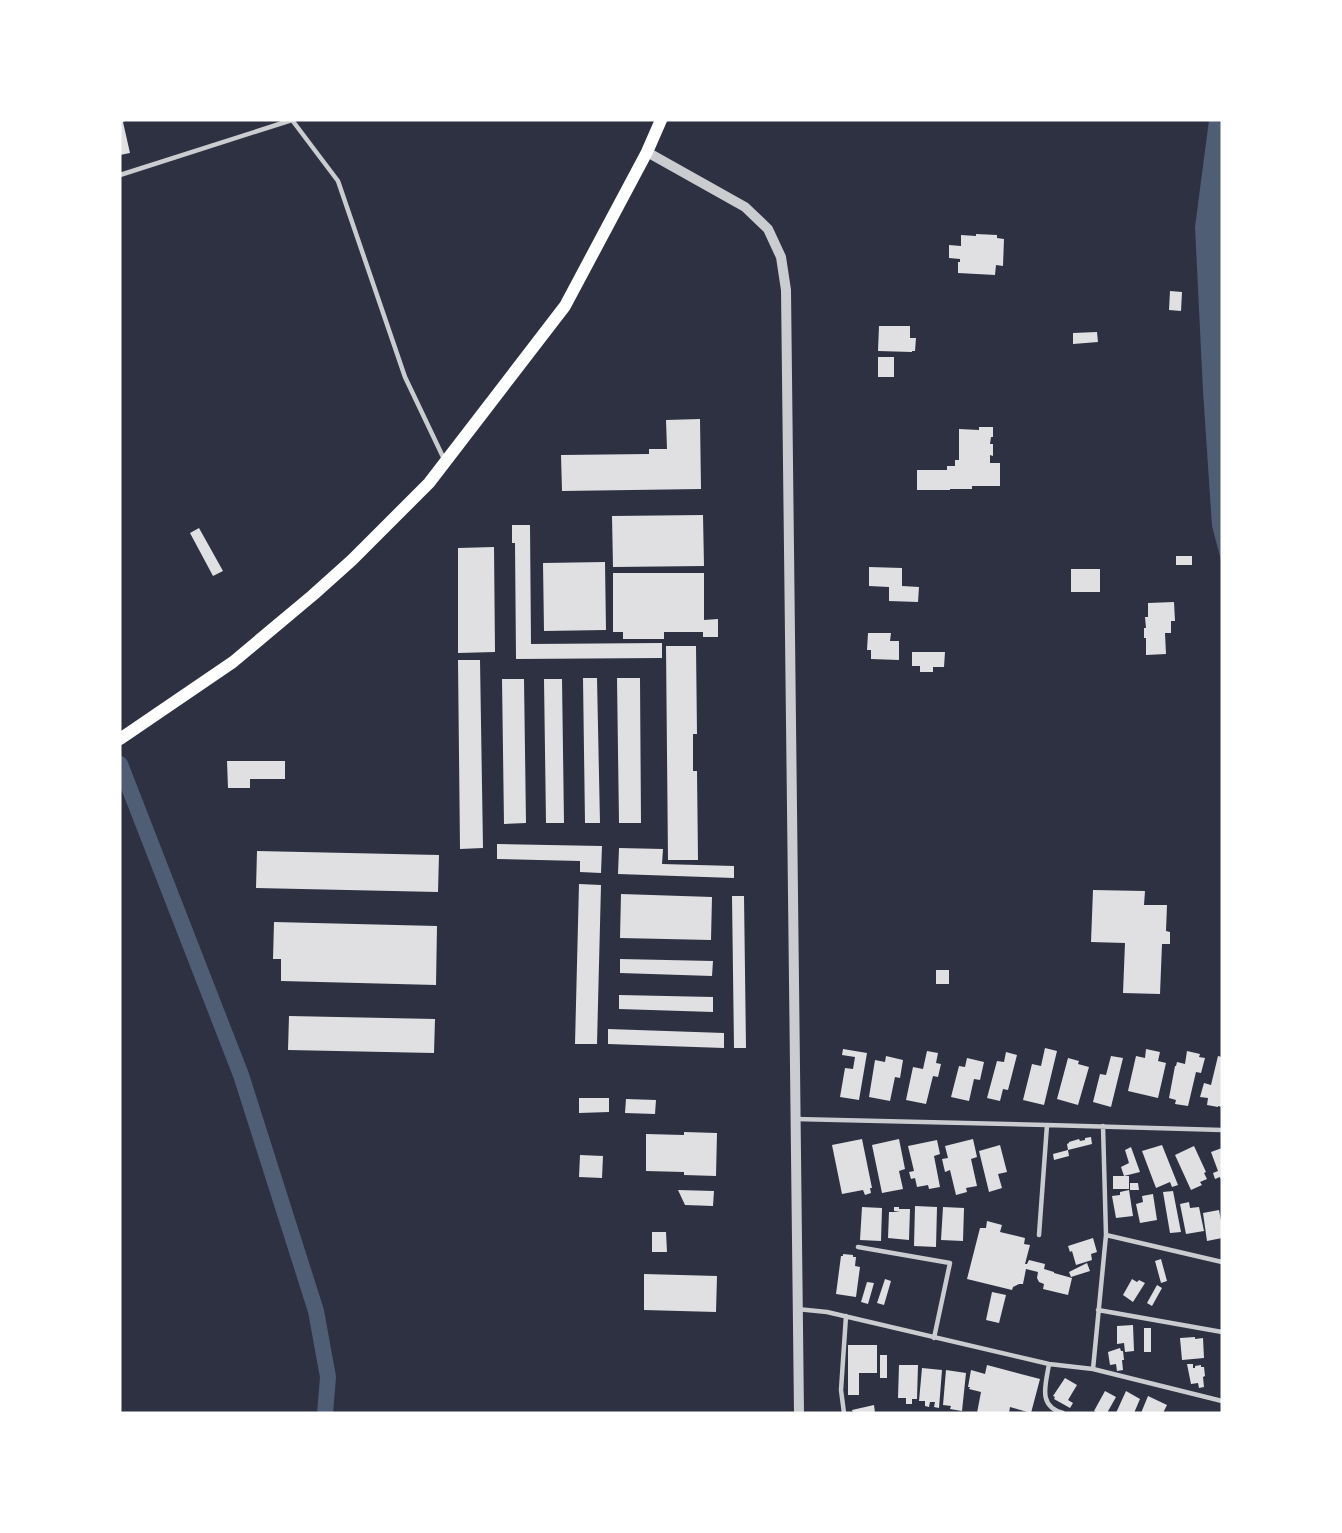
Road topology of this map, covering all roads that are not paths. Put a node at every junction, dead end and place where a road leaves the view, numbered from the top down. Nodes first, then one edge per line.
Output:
1 (292, 120) edge
2 (661, 120) edge
3 (647, 152) junction
4 (120, 175) edge
5 (445, 462) junction
6 (120, 739) edge
7 (795, 1119) junction
8 (1047, 1125) junction
9 (1103, 1126) junction
10 (1222, 1130) edge
11 (1039, 1235) dead end
12 (1106, 1235) junction
13 (858, 1248) dead end
14 (1222, 1262) edge
15 (797, 1309) junction
16 (1098, 1310) junction
17 (846, 1316) junction
18 (1222, 1332) edge
19 (934, 1338) junction
20 (1049, 1364) junction
21 (1093, 1369) junction
22 (1222, 1401) edge
23 (799, 1413) edge
24 (844, 1413) edge
25 (1063, 1413) edge

1 - 4 lane
1 - 5 lane
2 - 3 main road
3 - 5 main road
3 - 7 street
5 - 6 main road
7 - 8 lane
7 - 15 street
8 - 9 lane
8 - 11 lane
9 - 10 lane
9 - 12 lane
12 - 14 lane
12 - 16 lane
13 - 19 lane
15 - 17 lane
15 - 23 street
16 - 18 lane
16 - 21 lane
17 - 19 lane
17 - 24 lane
19 - 20 lane
20 - 21 lane
20 - 25 lane
21 - 22 lane

